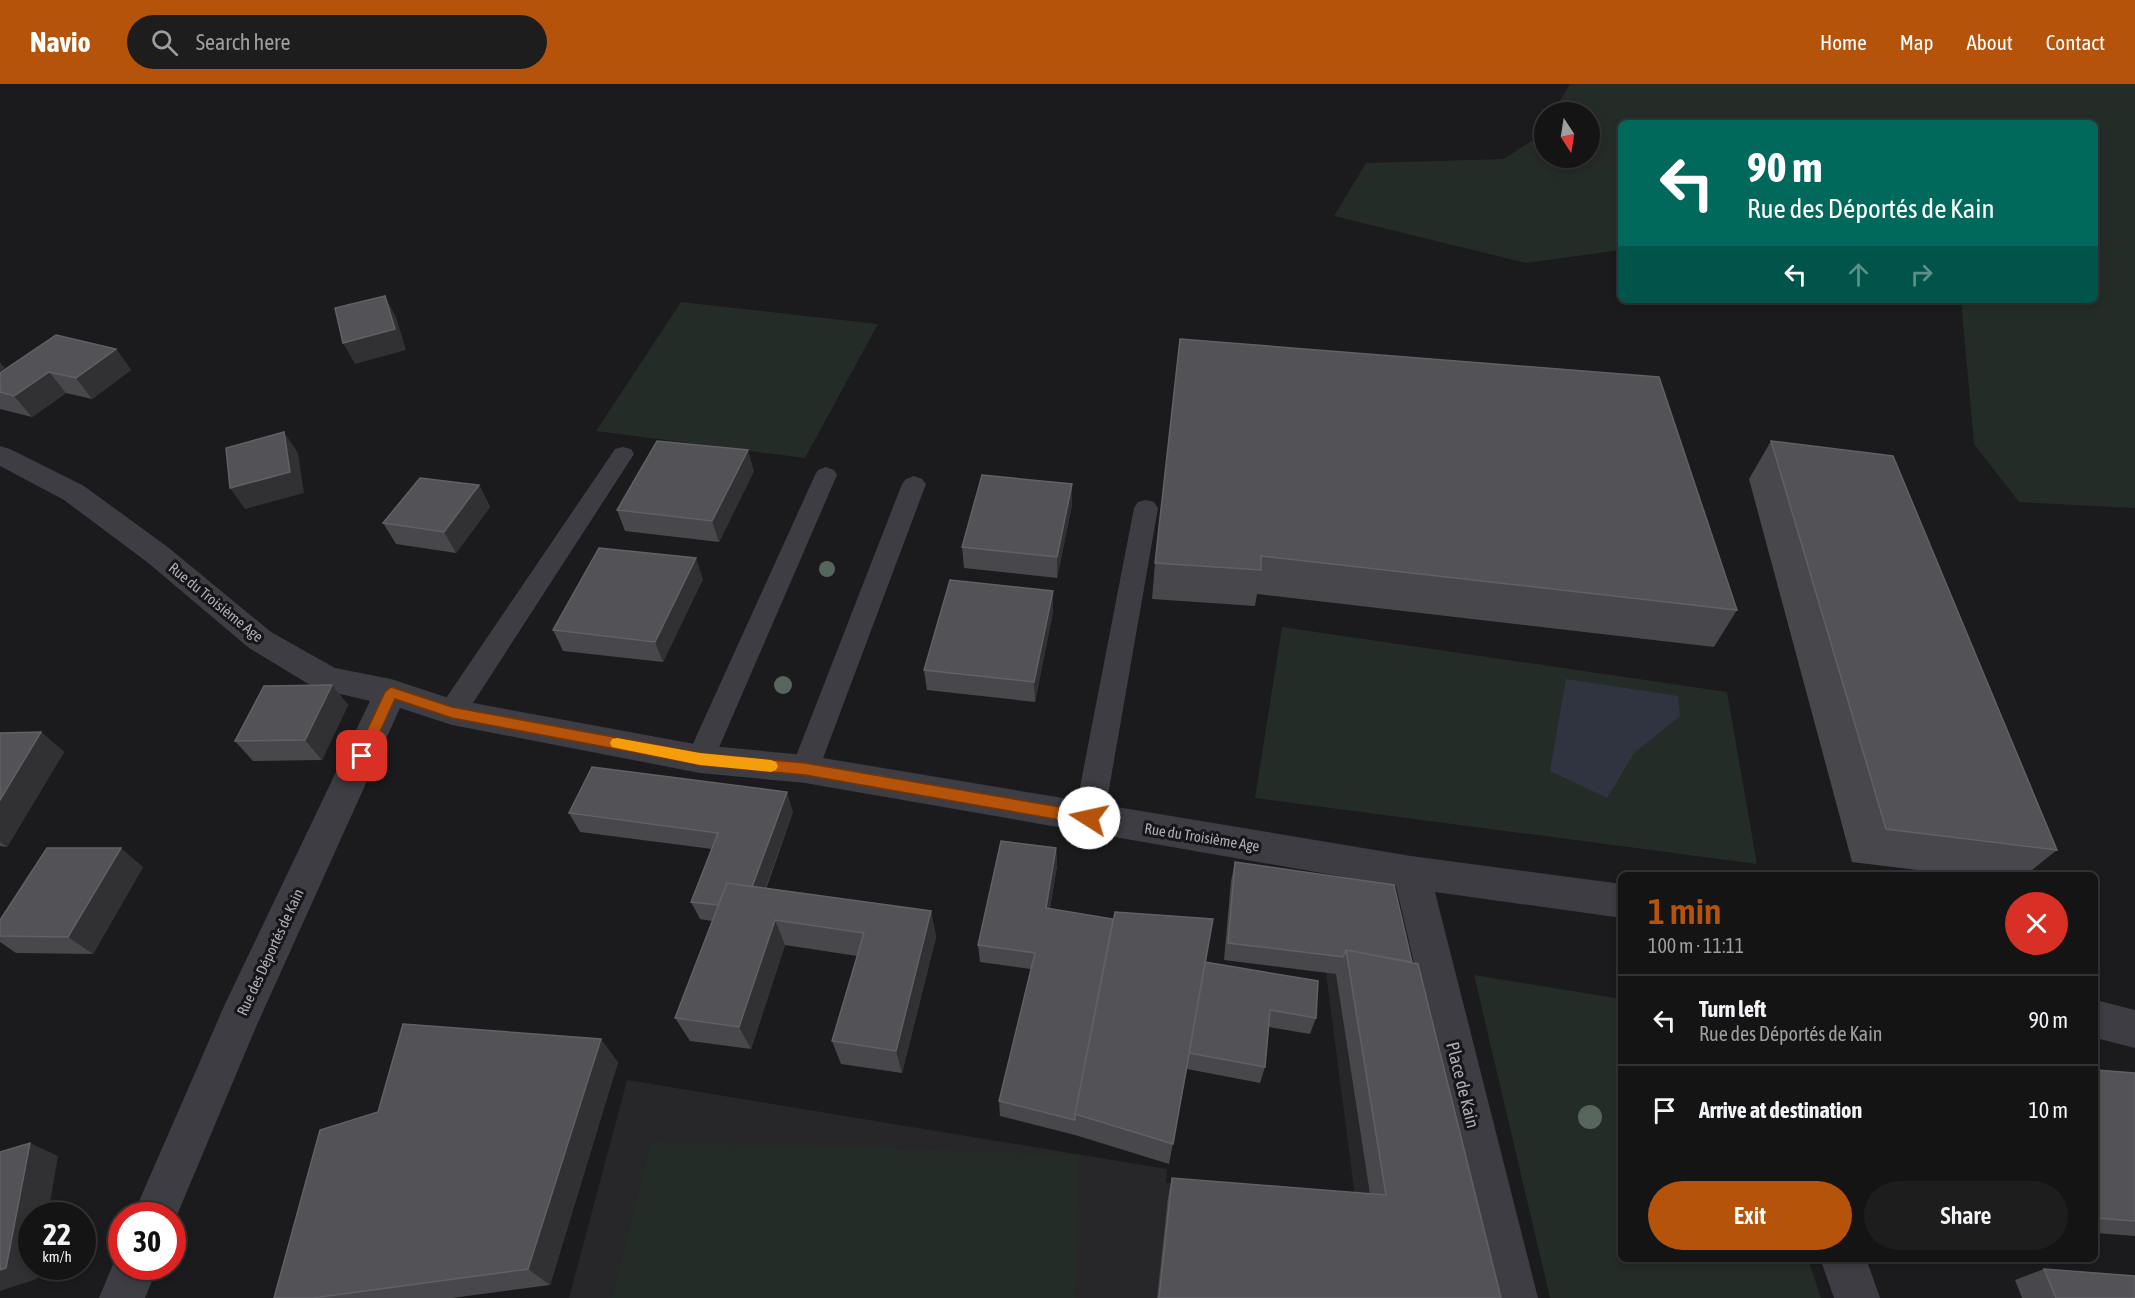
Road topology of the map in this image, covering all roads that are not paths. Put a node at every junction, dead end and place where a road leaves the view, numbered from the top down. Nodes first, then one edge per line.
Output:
1 (623, 454) dead end
2 (0, 455) edge
3 (826, 475) dead end
4 (914, 484) dead end
5 (1146, 508) dead end
6 (391, 692) junction
7 (452, 712) junction
8 (700, 759) junction
9 (805, 769) junction
10 (1089, 818) junction
11 (1411, 872) junction
12 (1618, 900) edge
13 (2098, 1020) edge
14 (2135, 1029) edge
15 (160, 1202) edge
16 (1844, 1262) edge
17 (129, 1280) edge
18 (122, 1298) edge
19 (1515, 1298) edge
20 (1857, 1298) edge

1 - 7 lane
2 - 6 street, Rue du Troisième Age
3 - 8 lane
4 - 9 lane
5 - 10 lane
6 - 7 street, Rue du Troisième Age
6 - 15 street, Rue des Déportés de Kain
7 - 8 street, Rue du Troisième Age
8 - 9 street, Rue du Troisième Age
9 - 10 street, Rue du Troisième Age
10 - 11 street, Rue du Troisième Age
11 - 12 street, Rue du Troisième Age
11 - 19 street, Place de Kain
13 - 14 street
16 - 20 street
17 - 18 street

